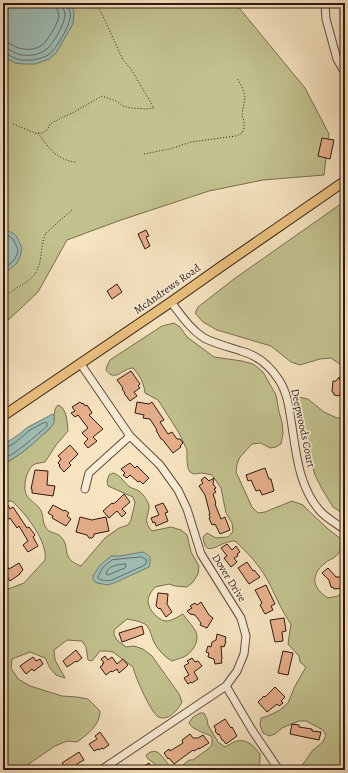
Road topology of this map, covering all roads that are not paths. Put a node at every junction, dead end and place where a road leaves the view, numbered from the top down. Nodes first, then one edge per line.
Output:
1 (325, 3) edge
2 (345, 73) edge
3 (345, 181) edge
4 (172, 302) junction
5 (80, 363) junction
6 (3, 416) edge
7 (130, 436) junction
8 (85, 489) dead end
9 (345, 530) edge
10 (226, 686) junction
11 (101, 770) edge
12 (280, 770) edge

1 - 2 street
3 - 4 main road, McAndrews Road
4 - 5 main road, McAndrews Road
4 - 9 street, Deepwoods Court
5 - 6 main road, McAndrews Road
5 - 7 street, Dover Drive
7 - 8 street
7 - 10 street, Dover Drive
10 - 11 street, Dover Drive
10 - 12 street

